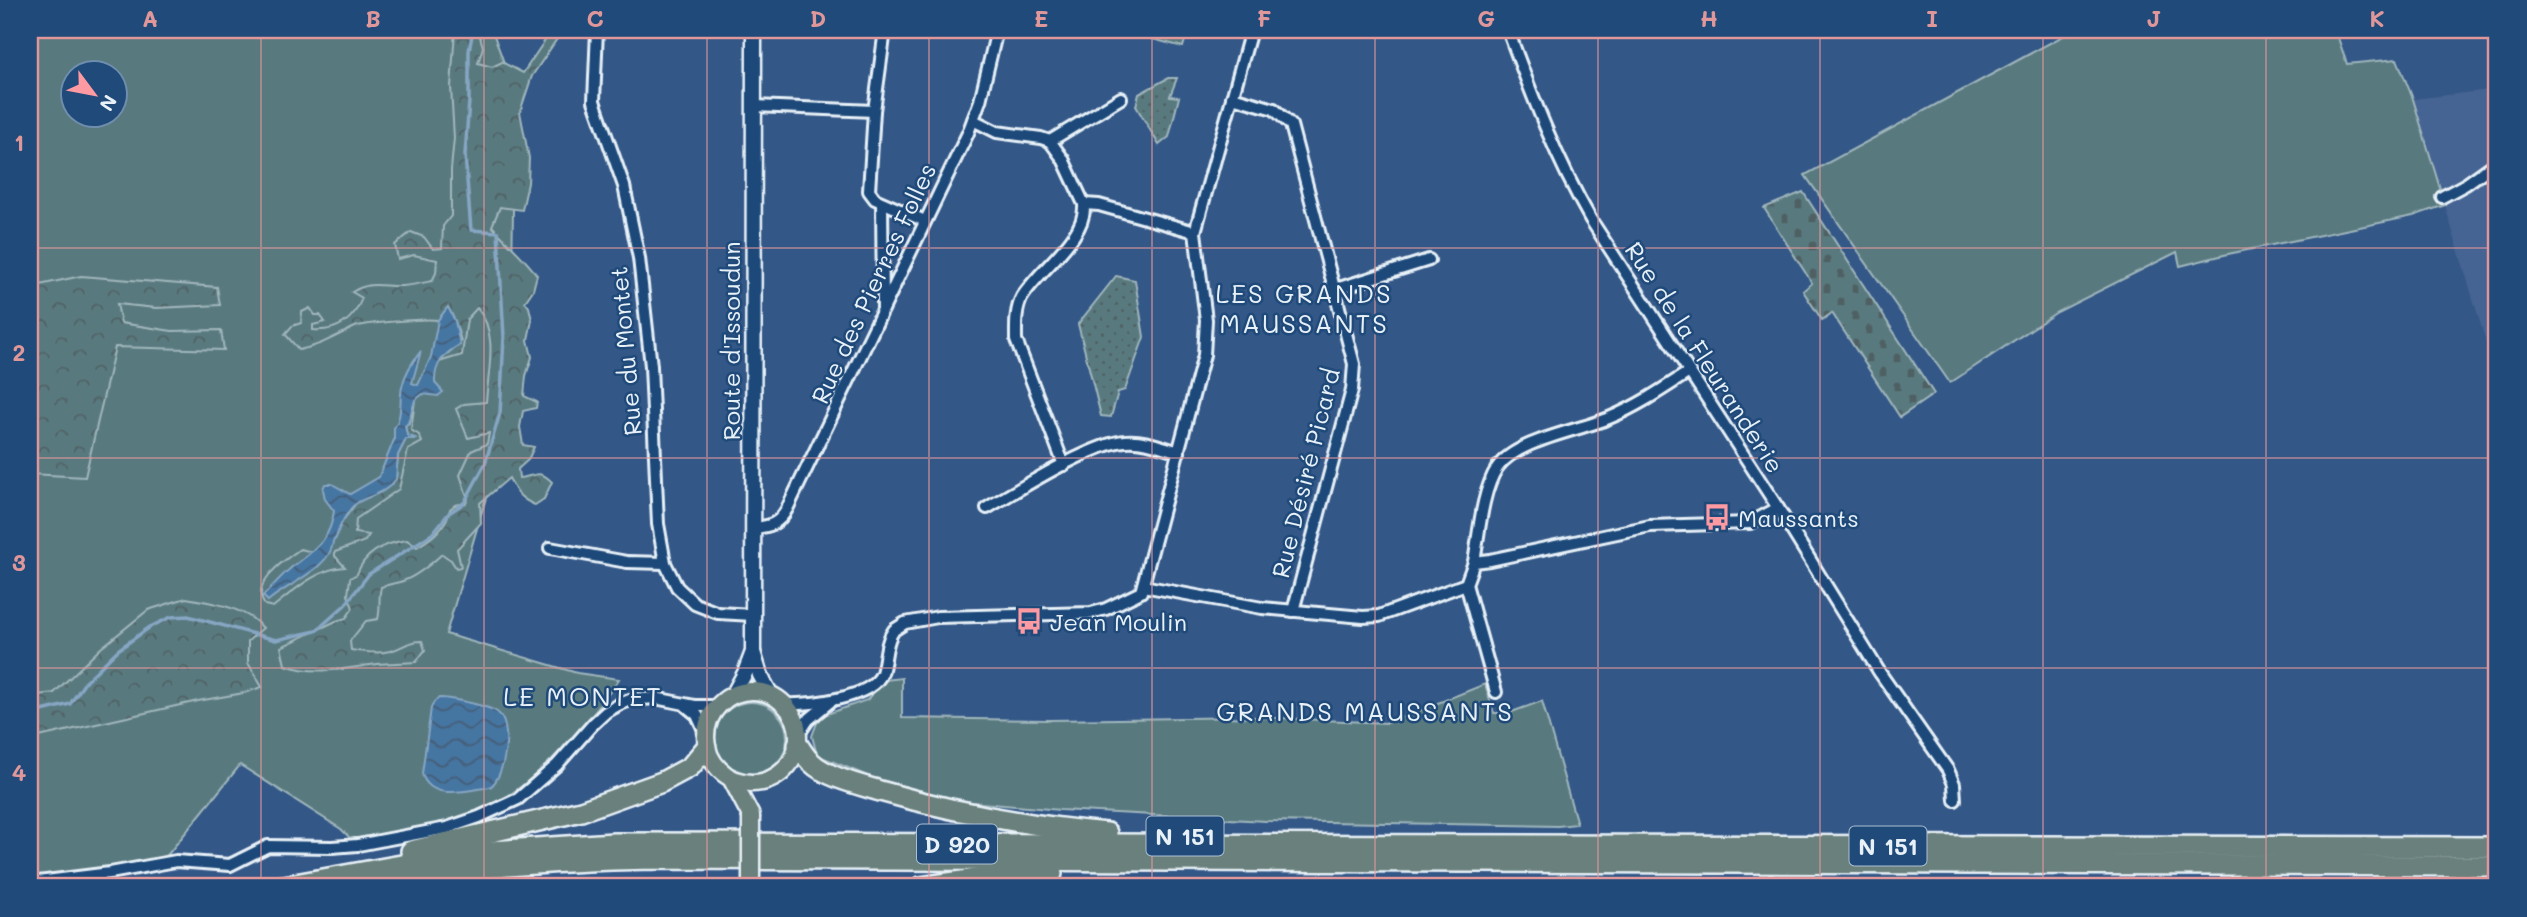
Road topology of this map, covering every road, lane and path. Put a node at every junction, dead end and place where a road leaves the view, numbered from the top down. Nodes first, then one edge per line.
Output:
1 (597, 30) edge
2 (754, 30) edge
3 (885, 30) edge
4 (997, 30) edge
5 (1251, 30) edge
6 (1508, 30) edge
7 (1232, 97) junction
8 (1121, 98) dead end
9 (755, 106) junction
10 (874, 111) junction
11 (973, 121) junction
12 (1050, 141) junction
13 (2497, 163) edge
14 (2442, 197) dead end
15 (882, 203) junction
16 (1084, 204) junction
17 (925, 221) junction
18 (1195, 232) junction
19 (1429, 260) dead end
20 (1336, 289) junction
21 (883, 312) junction
22 (1689, 372) junction
23 (1179, 452) junction
24 (1064, 465) junction
25 (987, 508) dead end
26 (1778, 508) junction
27 (753, 528) junction
28 (550, 548) dead end
29 (1474, 562) junction
30 (665, 563) junction
31 (1465, 584) junction
32 (1141, 589) junction
33 (1293, 611) junction
34 (753, 615) junction
35 (753, 646) junction
36 (1496, 692) dead end
37 (733, 695) junction
38 (778, 699) junction
39 (833, 699) junction
40 (677, 702) junction
41 (718, 706) junction
42 (706, 740) junction
43 (798, 740) junction
44 (733, 780) junction
45 (768, 781) junction
46 (1955, 800) dead end
47 (751, 816) junction
48 (1279, 845) junction
49 (2497, 847) edge
50 (1160, 862) junction
51 (2497, 866) edge
52 (310, 881) junction
53 (30, 883) edge
54 (278, 887) edge
55 (356, 887) edge
56 (751, 887) edge
57 (921, 887) edge

1 - 30 street, Rue du Montet
2 - 9 main road, Route d'Issoudun
3 - 10 street
4 - 11 street, Rue des Pierres Folles
5 - 7 street
6 - 22 street, Rue de la Fleuranderie
7 - 18 street
7 - 20 street, Rue Désiré Picard
8 - 12 street
9 - 10 street
9 - 27 main road, Route d'Issoudun
10 - 15 street
11 - 12 street
11 - 17 street, Rue des Pierres Folles
12 - 16 street
13 - 14 street
15 - 17 street
15 - 21 street
16 - 18 street
16 - 24 street
17 - 21 street, Rue des Pierres Folles
18 - 23 street
19 - 20 street
20 - 33 street, Rue Désiré Picard
21 - 27 street, Rue des Pierres Folles
22 - 26 street, Rue de la Fleuranderie
22 - 29 street
23 - 24 street
23 - 32 street
24 - 25 street
26 - 29 street
26 - 46 street, Rue de la Fleuranderie
27 - 34 main road, Route d'Issoudun
28 - 30 street
29 - 31 street
30 - 34 street, Rue du Montet
31 - 33 street
31 - 36 street
32 - 33 street
32 - 39 street
34 - 35 main road, Route d'Issoudun
35 - 37 main road, Route d'Issoudun
35 - 38 main road, Route d'Issoudun
37 - 38 main road
37 - 41 main road
38 - 39 street
38 - 43 main road
39 - 43 street
40 - 41 street
40 - 42 street
40 - 53 street
41 - 42 main road
42 - 44 main road
42 - 52 highway, D 920
43 - 45 main road
43 - 48 highway, N 151
44 - 45 main road
44 - 47 main road
45 - 47 main road
47 - 56 main road, bridge
48 - 49 highway, N 151
48 - 52 highway, D 920
50 - 51 highway, N 151
50 - 55 highway, D 920
50 - 57 highway, D 920
52 - 54 highway, D 920

